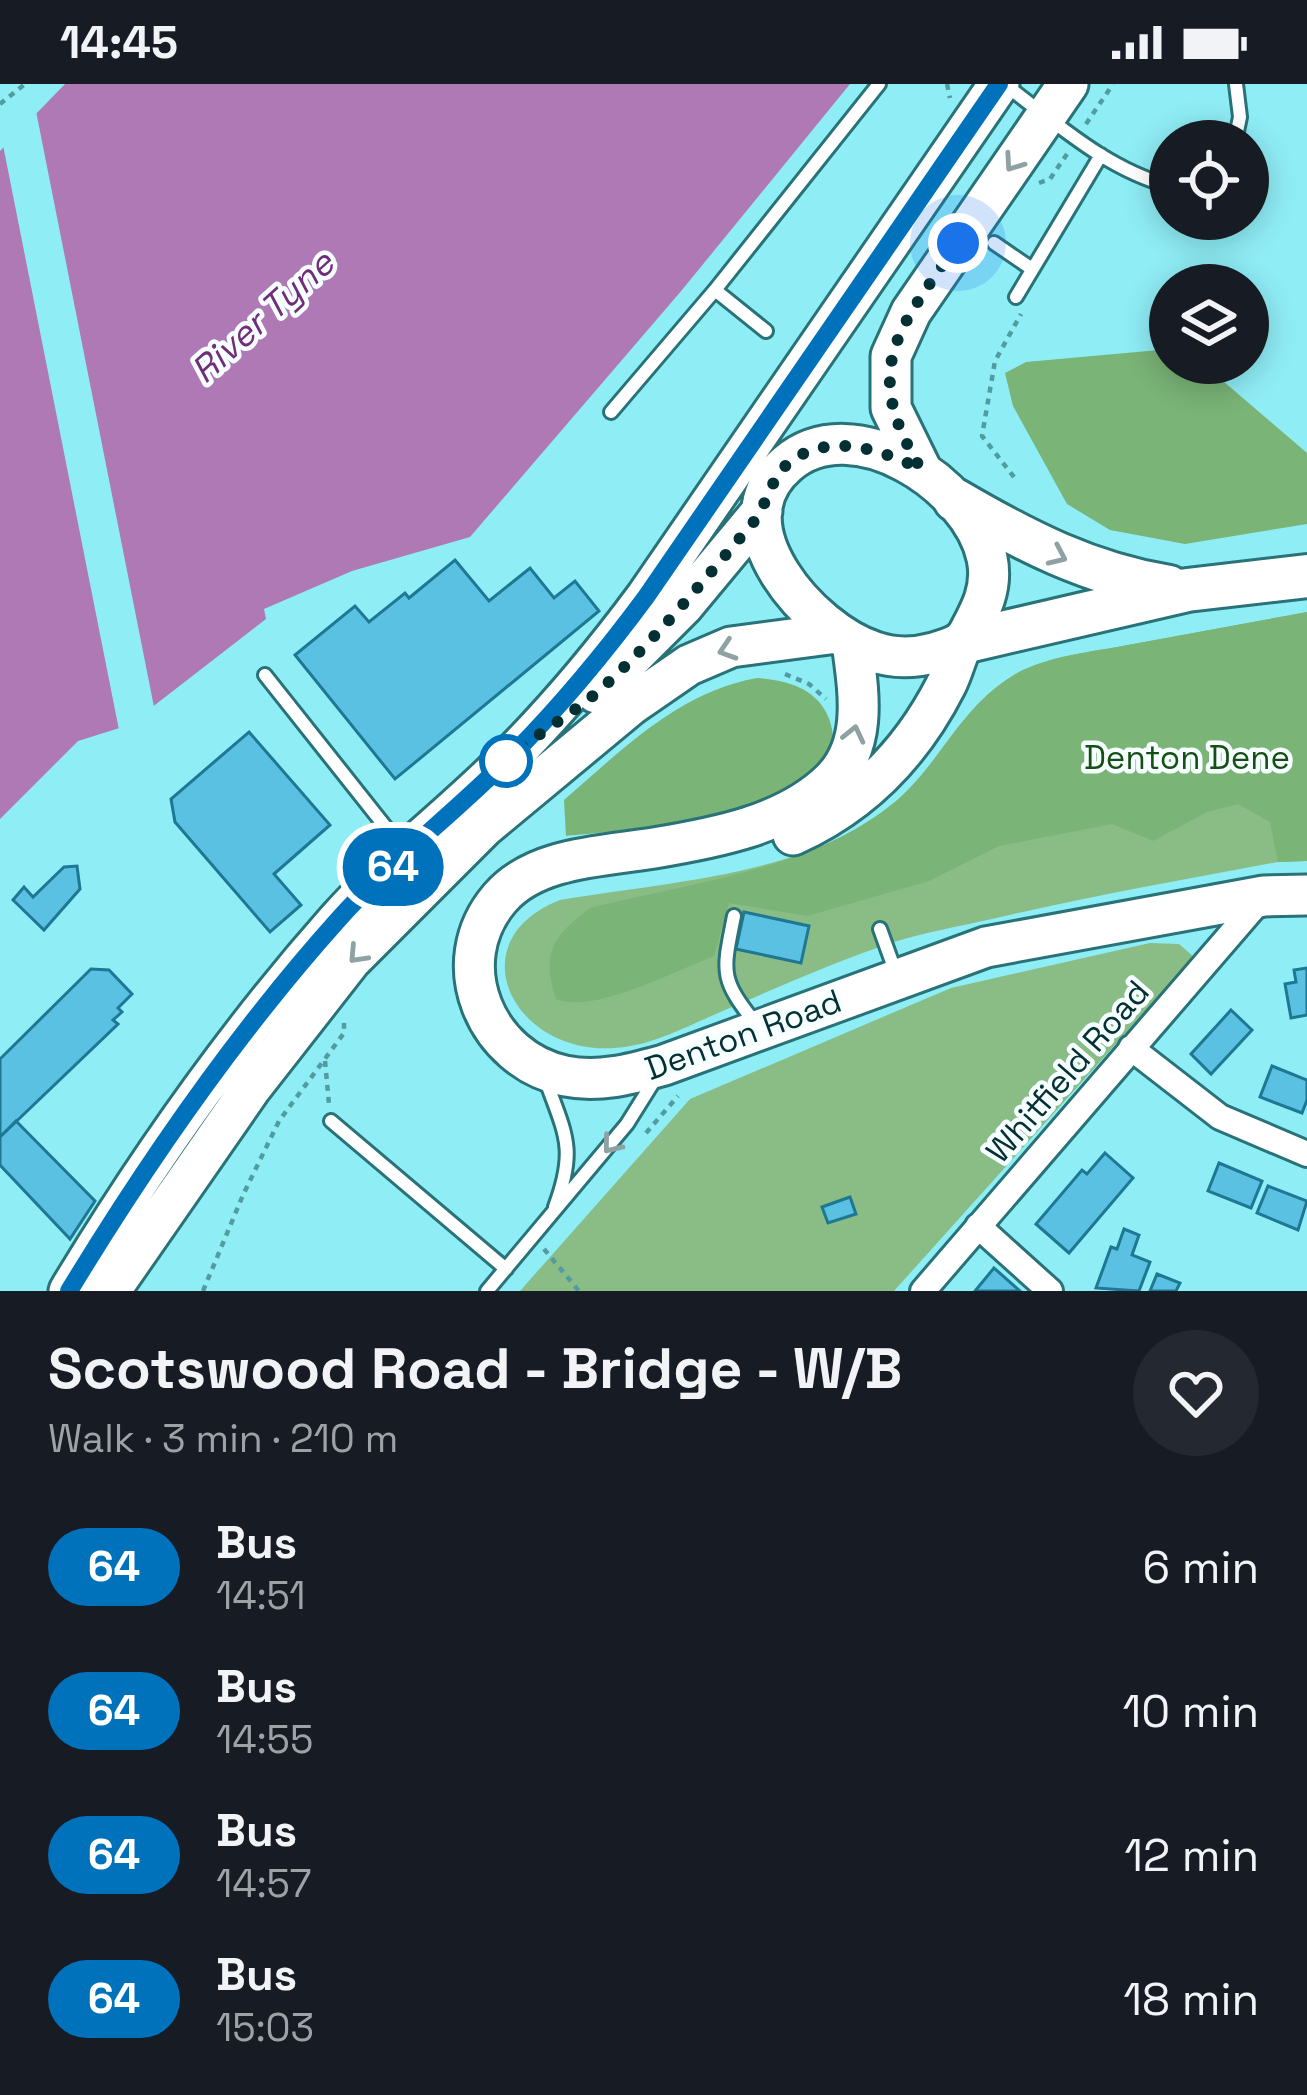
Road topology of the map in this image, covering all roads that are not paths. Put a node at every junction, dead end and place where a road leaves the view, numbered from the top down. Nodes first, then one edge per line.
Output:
1 (879, 84) edge
2 (1001, 84) edge
3 (1236, 84) edge
4 (1057, 100) edge
5 (1239, 120) edge
6 (1102, 155) junction
7 (1149, 180) edge
8 (994, 243) dead end
9 (1033, 268) junction
10 (715, 290) junction
11 (1016, 297) road end
12 (766, 331) dead end
13 (778, 406) junction
14 (611, 412) dead end
15 (921, 469) junction
16 (766, 500) junction
17 (956, 500) junction
18 (1307, 576) edge
19 (1187, 590) junction
20 (844, 638) junction
21 (963, 642) junction
22 (265, 675) dead end
23 (515, 752) junction
24 (657, 848) junction
25 (406, 854) junction
26 (1307, 895) edge
27 (1264, 896) junction
28 (734, 916) dead end
29 (880, 929) dead end
30 (897, 977) junction
31 (760, 1029) junction
32 (1131, 1048) junction
33 (542, 1070) junction
34 (672, 1080) junction
35 (331, 1121) road end
36 (1307, 1154) edge
37 (550, 1219) junction
38 (979, 1226) junction
39 (506, 1269) junction
40 (69, 1291) edge
41 (110, 1291) edge
42 (487, 1291) edge
43 (923, 1291) edge
44 (1050, 1291) edge

1 - 10 lane
2 - 4 lane
2 - 13 main road
3 - 5 lane
4 - 6 lane
4 -> 15 main road
6 - 7 lane
6 - 9 lane
8 - 9 lane
9 - 11 lane
10 - 12 lane
10 - 14 lane
13 - 16 main road
13 - 23 main road
15 - 16 main road
15 - 17 main road
16 - 20 main road
16 - 23 main road
17 -> 19 highway
17 - 21 main road
18 - 19 highway
19 - 21 highway
20 - 21 main road
24 -> 20 main road
20 -> 41 main road
21 - 24 main road
22 - 25 lane
23 - 25 main road
24 - 33 main road
25 - 40 main road
26 - 27 main road, Denton Road
27 - 30 main road, Denton Road
27 - 32 street, Whitfield Road
28 - 31 lane
29 - 30 lane
30 - 31 main road, Denton Road
31 - 34 main road, Denton Road
32 - 36 street
32 - 38 street, Whitfield Road
33 - 34 main road, Denton Road
33 - 37 lane
34 -> 37 lane
35 - 39 lane
37 - 39 lane
38 - 43 street, Whitfield Road
38 - 44 street
39 - 42 lane

